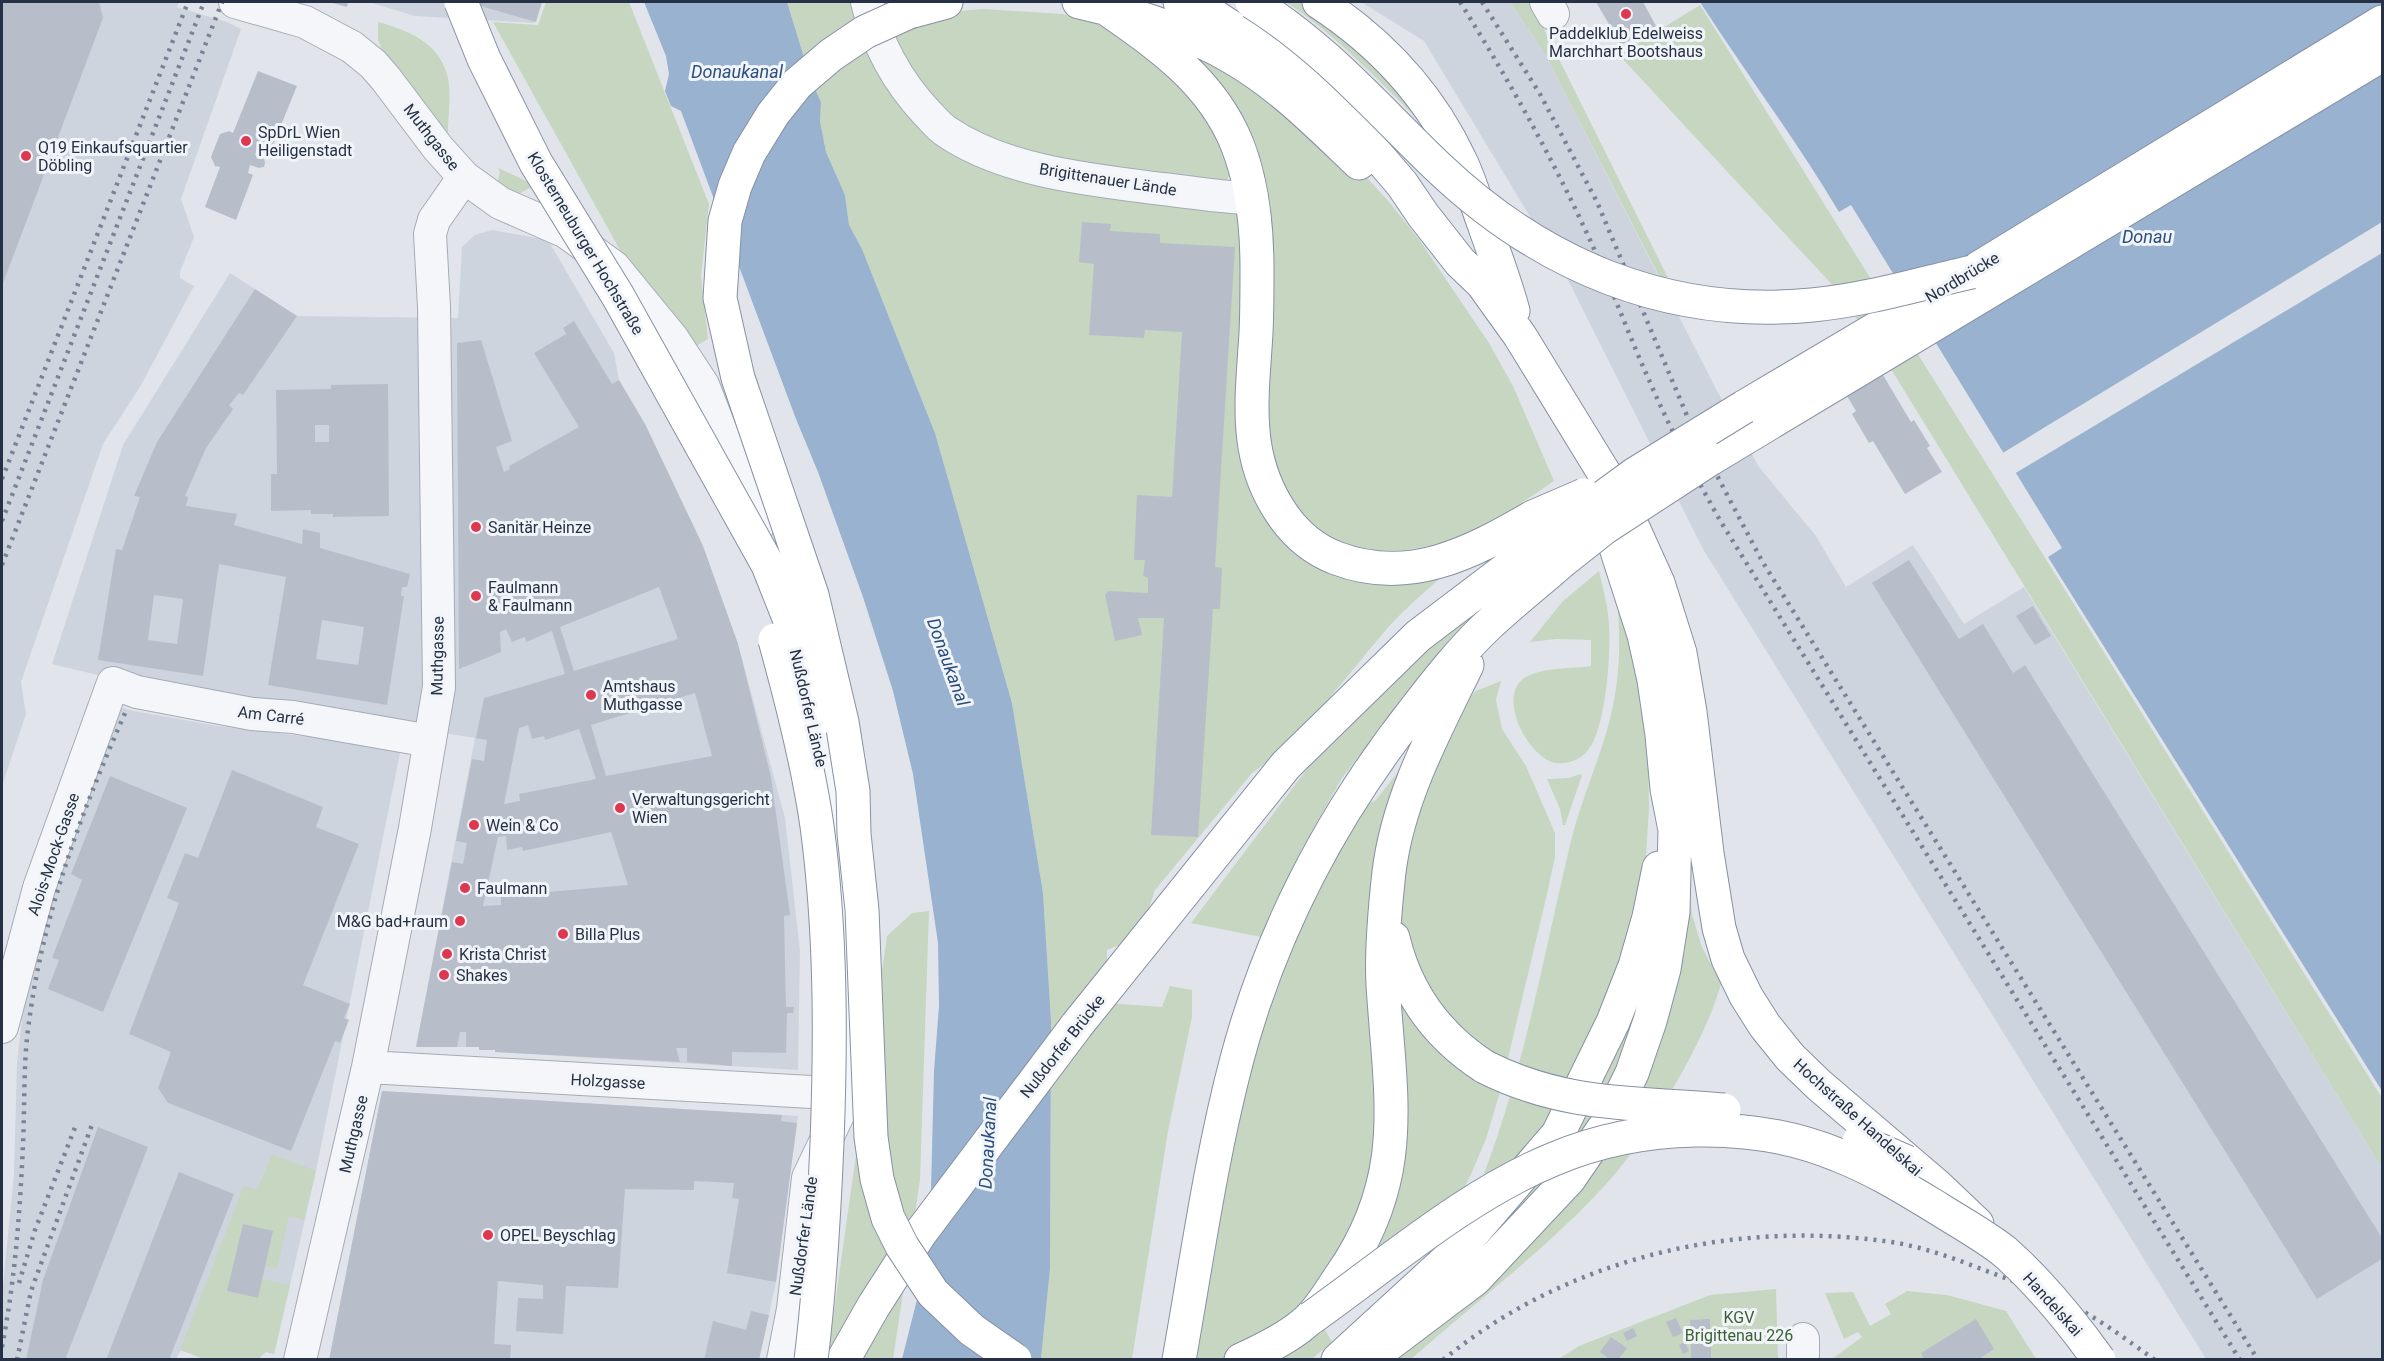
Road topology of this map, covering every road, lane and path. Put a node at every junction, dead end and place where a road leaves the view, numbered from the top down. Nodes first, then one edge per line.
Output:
1 (235, 2) edge
2 (461, 2) edge
3 (867, 2) edge
4 (946, 2) edge
5 (1180, 2) edge
6 (1252, 2) edge
7 (1319, 2) edge
8 (1093, 5) edge
9 (2382, 22) edge
10 (2382, 55) edge
11 (464, 177) junction
12 (1252, 198) junction
13 (1423, 215) junction
14 (1460, 262) junction
15 (1972, 272) junction
16 (1520, 336) junction
17 (721, 479) junction
18 (1547, 539) junction
19 (1485, 628) junction
20 (113, 683) joint
21 (430, 741) junction
22 (1667, 789) junction
23 (854, 834) junction
24 (1387, 902) junction
25 (2, 1027) edge
26 (368, 1067) junction
27 (848, 1094) junction
28 (1907, 1162) junction
29 (2003, 1251) junction
30 (1311, 1318) junction
31 (300, 1359) edge
32 (783, 1359) edge
33 (811, 1359) edge
34 (843, 1359) edge
35 (1015, 1359) edge
36 (1179, 1359) edge
37 (1241, 1359) edge
38 (1338, 1359) edge
39 (1365, 1359) edge
40 (2099, 1359) edge

1 - 11 street, Muthgasse
2 - 17 highway, Klosterneuburger Hochstraße, bridge
3 - 12 street, Brigittenauer Lände
4 - 23 highway, bridge
5 - 13 highway
6 - 15 highway, bridge
7 - 16 highway
8 - 12 highway
8 - 13 highway
9 - 15 highway, Nordbrücke
10 - 18 highway, Nordbrücke, bridge
11 - 21 street, Muthgasse
11 - 27 street, Nußdorfer Lände
12 - 18 highway
13 - 14 highway
14 - 16 highway
14 - 22 highway
15 - 18 highway, Nordbrücke, bridge
16 - 28 highway, Hochstraße Handelskai
17 - 23 highway, bridge
17 - 33 highway, bridge
18 - 19 highway
18 - 34 highway, Nußdorfer Brücke
19 - 24 highway
19 - 36 highway
20 - 21 street, Am Carré
20 - 25 street, Alois-Mock-Gasse
21 - 26 street, Muthgasse
22 - 38 highway
22 - 39 highway
23 - 35 highway, bridge
24 - 28 highway, bridge
24 - 30 highway
26 - 27 street, Holzgasse
26 - 31 street, Muthgasse
27 - 32 street, Nußdorfer Lände
28 - 29 highway, Hochstraße Handelskai, bridge
29 - 30 highway, bridge
29 - 40 highway, Handelskai, bridge
30 - 37 highway

